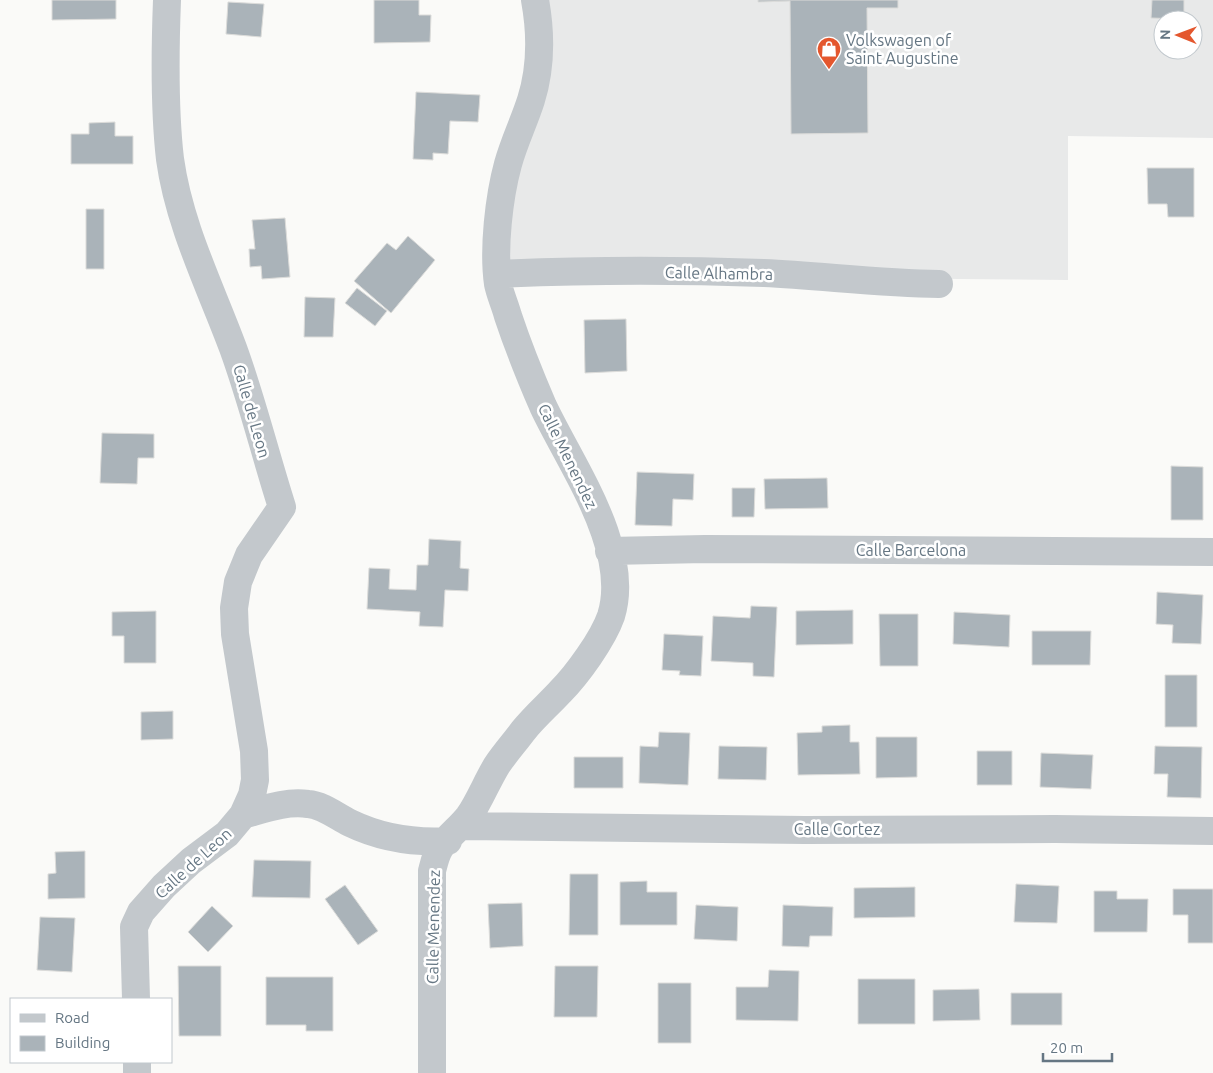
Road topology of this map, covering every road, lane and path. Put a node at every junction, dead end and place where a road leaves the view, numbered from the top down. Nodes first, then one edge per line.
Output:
1 (167, 0) edge
2 (535, 0) edge
3 (498, 274) junction
4 (939, 284) dead end
5 (609, 551) junction
6 (1213, 552) edge
7 (243, 815) junction
8 (1213, 831) edge
9 (455, 833) junction
10 (136, 998) edge
11 (432, 1073) edge

1 - 7 street, Calle de Leon
2 - 3 street, Calle Menendez
3 - 4 street, Calle Alhambra
3 - 5 street, Calle Menendez
5 - 6 street, Calle Barcelona
5 - 9 street, Calle Menendez
7 - 9 street, Calle de Leon
7 - 10 street, Calle de Leon
8 - 9 street, Calle Cortez
9 - 11 street, Calle Menendez

